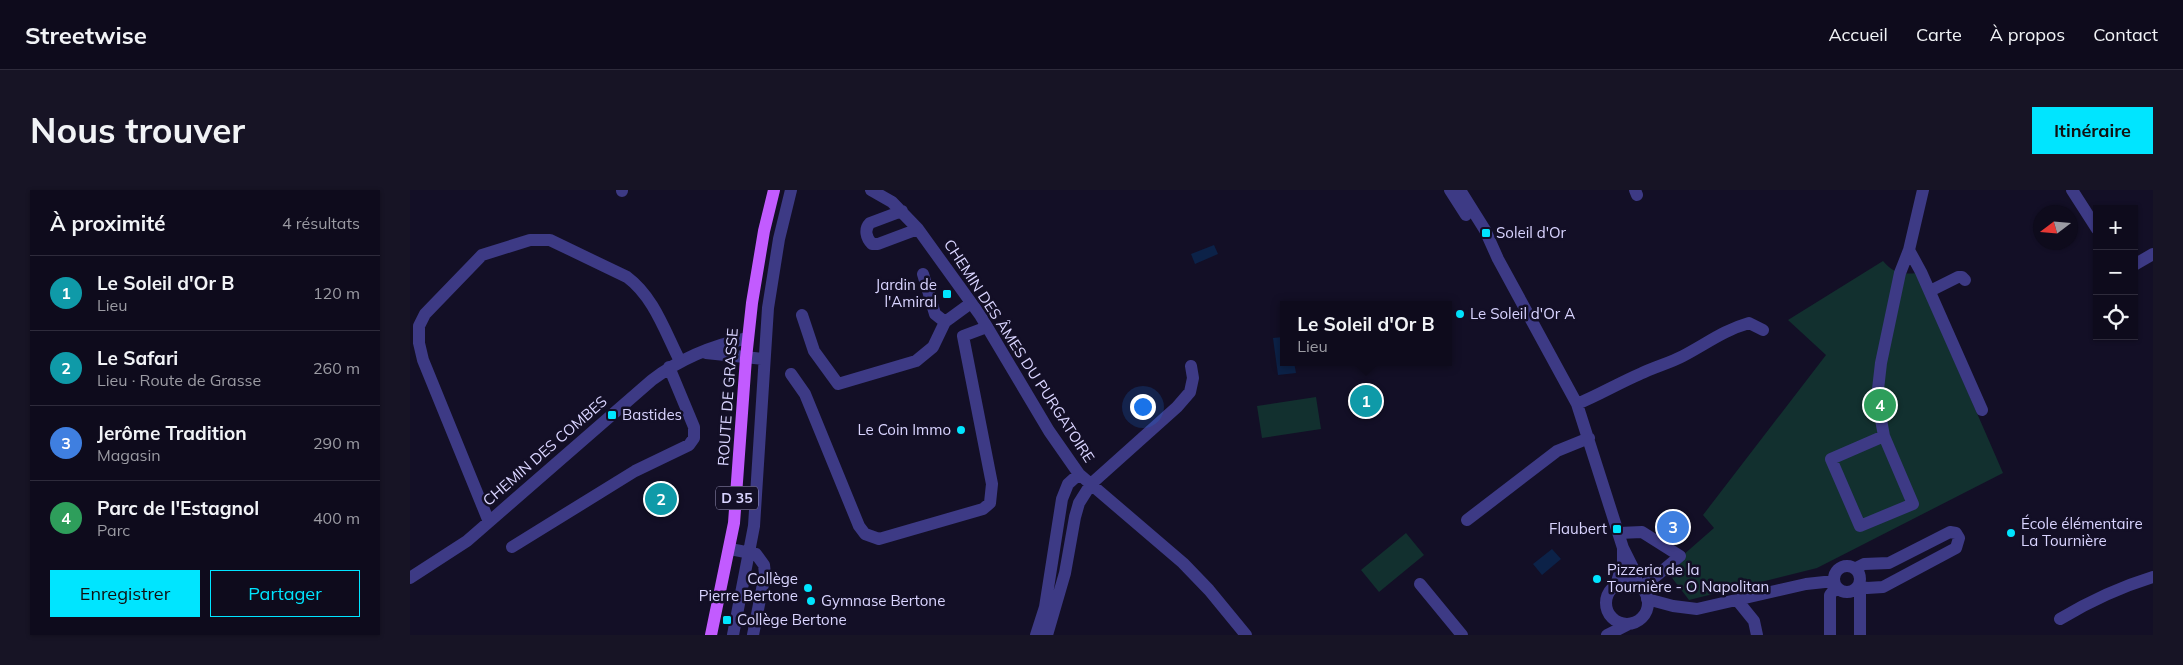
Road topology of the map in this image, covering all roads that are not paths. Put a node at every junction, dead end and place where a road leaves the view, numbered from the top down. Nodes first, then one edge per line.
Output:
1 (774, 190) edge
2 (791, 190) edge
3 (871, 190) edge
4 (1450, 190) edge
5 (1460, 190) edge
6 (2072, 190) edge
7 (1926, 191) edge
8 (902, 211) junction
9 (2093, 223) edge
10 (918, 229) junction
11 (1909, 250) junction
12 (2153, 254) edge
13 (1498, 259) junction
14 (2138, 263) edge
15 (923, 274) dead end
16 (1965, 280) dead end
17 (1930, 291) junction
18 (971, 302) junction
19 (802, 315) dead end
20 (945, 322) junction
21 (987, 327) junction
22 (1763, 330) dead end
23 (748, 338) junction
24 (703, 352) junction
25 (746, 358) junction
26 (764, 359) junction
27 (674, 364) junction
28 (1191, 366) dead end
29 (791, 374) dead end
30 (1577, 404) junction
31 (1982, 410) dead end
32 (1884, 436) junction
33 (1589, 438) junction
34 (1079, 474) junction
35 (1091, 484) junction
36 (1468, 520) dead end
37 (489, 522) junction
38 (1619, 533) junction
39 (512, 547) dead end
40 (730, 548) junction
41 (1623, 548) junction
42 (749, 552) junction
43 (1856, 568) junction
44 (2153, 577) edge
45 (410, 578) edge
46 (1420, 584) dead end
47 (1835, 584) junction
48 (1616, 585) junction
49 (1638, 585) junction
50 (1859, 586) junction
51 (1737, 600) junction
52 (1647, 605) junction
53 (1610, 615) junction
54 (2060, 619) dead end
55 (1627, 625) junction
56 (711, 635) edge
57 (733, 635) edge
58 (753, 635) edge
59 (1036, 635) edge
60 (1047, 635) edge
61 (1246, 635) edge
62 (1462, 635) edge
63 (1606, 635) edge
64 (1757, 635) edge
65 (1830, 635) edge
66 (1860, 635) edge

1 - 23 main road, ROUTE DE GRASSE / D 35
2 - 26 street
3 - 8 street, CHEMIN DES ÂMES DU PURGATOIRE
4 - 13 street
5 - 13 street
6 - 9 street
7 - 11 street
8 - 10 street, CHEMIN DES ÂMES DU PURGATOIRE
8 - 10 street
10 - 18 street, CHEMIN DES ÂMES DU PURGATOIRE
11 - 17 street
11 - 32 street
12 - 14 street
13 - 30 street
15 - 20 street
16 - 17 street
17 - 31 street
18 - 20 street
18 - 21 street, CHEMIN DES ÂMES DU PURGATOIRE
19 - 20 street
21 - 29 street
21 - 34 street, CHEMIN DES ÂMES DU PURGATOIRE
22 - 30 street
23 - 24 street, CHEMIN DES COMBES
23 - 25 main road, ROUTE DE GRASSE / D 35
24 - 25 street, CHEMIN DES COMBES
24 - 27 street, CHEMIN DES COMBES
25 - 26 street, CHEMIN DES COMBES
25 - 40 main road, ROUTE DE GRASSE / D 35
26 - 42 street
27 - 37 street, CHEMIN DES COMBES
27 - 37 street
27 - 39 street
28 - 35 street
30 - 33 street
32 - 32 street
33 - 36 street
33 - 38 street
34 - 35 street, CHEMIN DES ÂMES DU PURGATOIRE
34 - 59 street
35 - 60 street
35 - 61 street, CHEMIN DES ÂMES DU PURGATOIRE
37 - 45 street, CHEMIN DES COMBES
38 - 41 street
38 - 49 street
40 - 42 street
40 - 56 main road, ROUTE DE GRASSE / D 35
41 - 48 street
41 - 49 street
42 - 57 street
42 - 58 street
43 - 47 street
43 - 50 street
43 - 50 street
44 - 54 street
46 - 62 street
47 - 50 street
47 - 51 street
47 - 65 street
48 - 49 street
48 - 53 street
49 - 52 street
50 - 66 street
51 - 52 street
51 - 64 street
52 - 55 street
53 - 55 street
53 - 63 street
55 - 63 street

